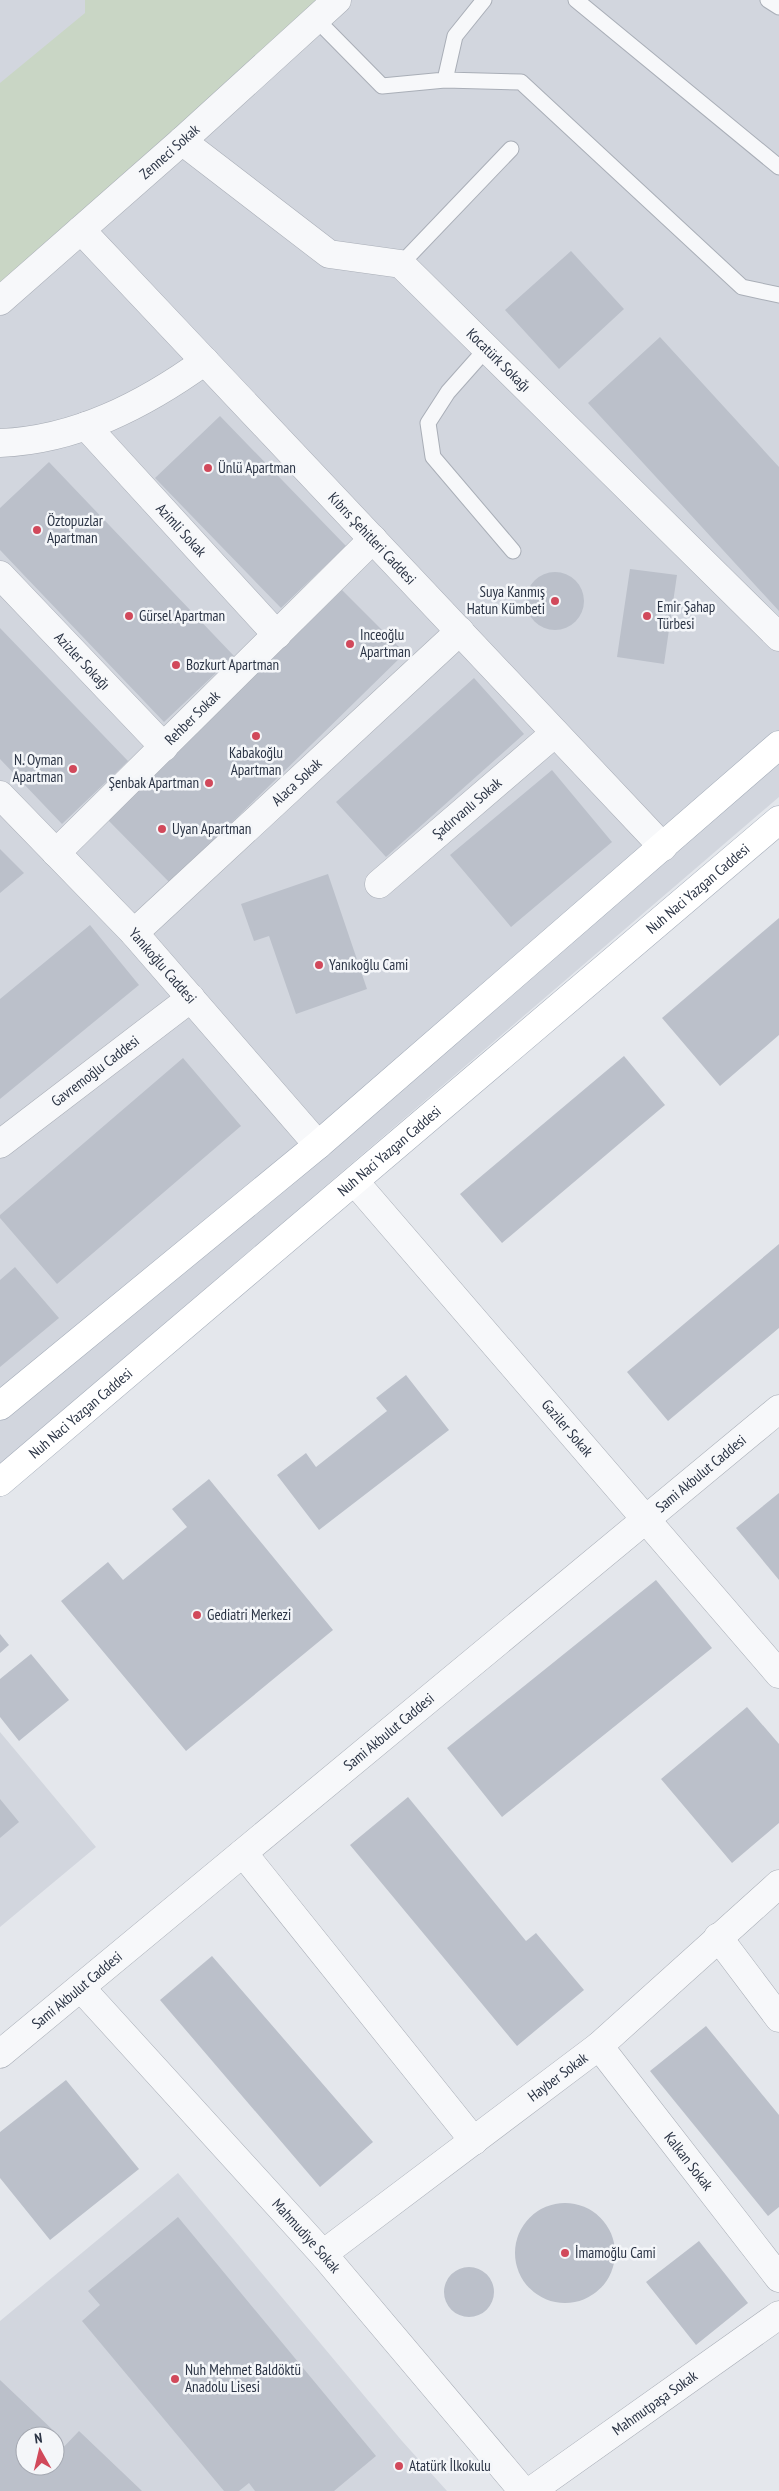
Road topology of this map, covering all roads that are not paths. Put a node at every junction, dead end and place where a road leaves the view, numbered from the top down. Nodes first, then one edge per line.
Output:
1 (337, 0) edge
2 (484, 0) edge
3 (576, 0) edge
4 (768, 0) edge
5 (779, 7) edge
6 (316, 19) junction
7 (445, 80) junction
8 (182, 141) junction
9 (511, 149) dead end
10 (779, 167) edge
11 (81, 230) junction
12 (401, 264) junction
13 (779, 295) edge
14 (0, 301) edge
15 (487, 348) junction
16 (205, 361) junction
17 (86, 426) junction
18 (0, 443) edge
19 (373, 540) junction
20 (514, 550) dead end
21 (0, 575) edge
22 (460, 631) junction
23 (277, 635) junction
24 (779, 637) edge
25 (555, 733) junction
26 (779, 745) edge
27 (164, 747) junction
28 (0, 795) edge
29 (779, 820) edge
30 (663, 847) junction
31 (56, 853) junction
32 (379, 884) dead end
33 (134, 933) junction
34 (191, 998) junction
35 (0, 1144) edge
36 (318, 1144) junction
37 (355, 1182) junction
38 (0, 1406) edge
39 (779, 1410) edge
40 (0, 1482) edge
41 (645, 1520) junction
42 (779, 1674) edge
43 (243, 1853) junction
44 (779, 1884) edge
45 (718, 1937) junction
46 (81, 1988) junction
47 (779, 2018) edge
48 (599, 2046) junction
49 (0, 2054) edge
50 (474, 2141) junction
51 (323, 2254) junction
52 (779, 2278) edge
53 (779, 2315) edge
54 (523, 2491) edge
55 (531, 2491) edge

1 - 6 street, Zenneci Sokak
2 - 7 lane
3 - 10 lane
4 - 5 lane
6 - 7 lane
6 - 8 street, Zenneci Sokak
7 - 13 lane
8 - 11 street, Zenneci Sokak
8 - 12 street
9 - 12 lane
11 - 14 street, Zenneci Sokak
11 - 16 street, Kıbrıs Şehitleri Caddesi
12 - 15 street, Kocatürk Sokağı
15 - 20 lane
15 - 24 street, Kocatürk Sokağı
16 - 17 street
16 - 19 street, Kıbrıs Şehitleri Caddesi
17 - 18 street
17 - 23 street, Azimli Sokak
19 - 22 street, Kıbrıs Şehitleri Caddesi
19 - 23 street, Rehber Sokak
21 - 27 street, Azizler Sokağı
22 - 25 street, Kıbrıs Şehitleri Caddesi
22 - 33 street, Alaca Sokak
23 - 27 street, Rehber Sokak
25 - 30 street, Kıbrıs Şehitleri Caddesi
25 - 32 street, Şadırvanlı Sokak
26 - 30 main road
27 - 31 street, Rehber Sokak
28 - 31 street, Yanıkoğlu Caddesi
29 - 37 main road, Nuh Naci Yazgan Caddesi
30 - 36 main road
31 - 33 street, Yanıkoğlu Caddesi
33 - 34 street, Yanıkoğlu Caddesi
34 - 35 street, Gavremoğlu Caddesi
34 - 36 street, Yanıkoğlu Caddesi
36 - 38 main road
37 - 40 main road, Nuh Naci Yazgan Caddesi
37 - 41 street, Gaziler Sokak
39 - 41 street, Sami Akbulut Caddesi
41 - 42 street, Gaziler Sokak
41 - 43 street, Sami Akbulut Caddesi
43 - 46 street, Sami Akbulut Caddesi
43 - 50 street
44 - 45 street, Hayber Sokak
45 - 47 street
45 - 48 street, Hayber Sokak
46 - 49 street, Sami Akbulut Caddesi
46 - 51 street, Mahmudiye Sokak
48 - 50 street, Hayber Sokak
48 - 52 street, Kalkan Sokak
50 - 51 street, Hayber Sokak
51 - 54 street, Mahmudiye Sokak
53 - 55 street, Mahmutpaşa Sokak

